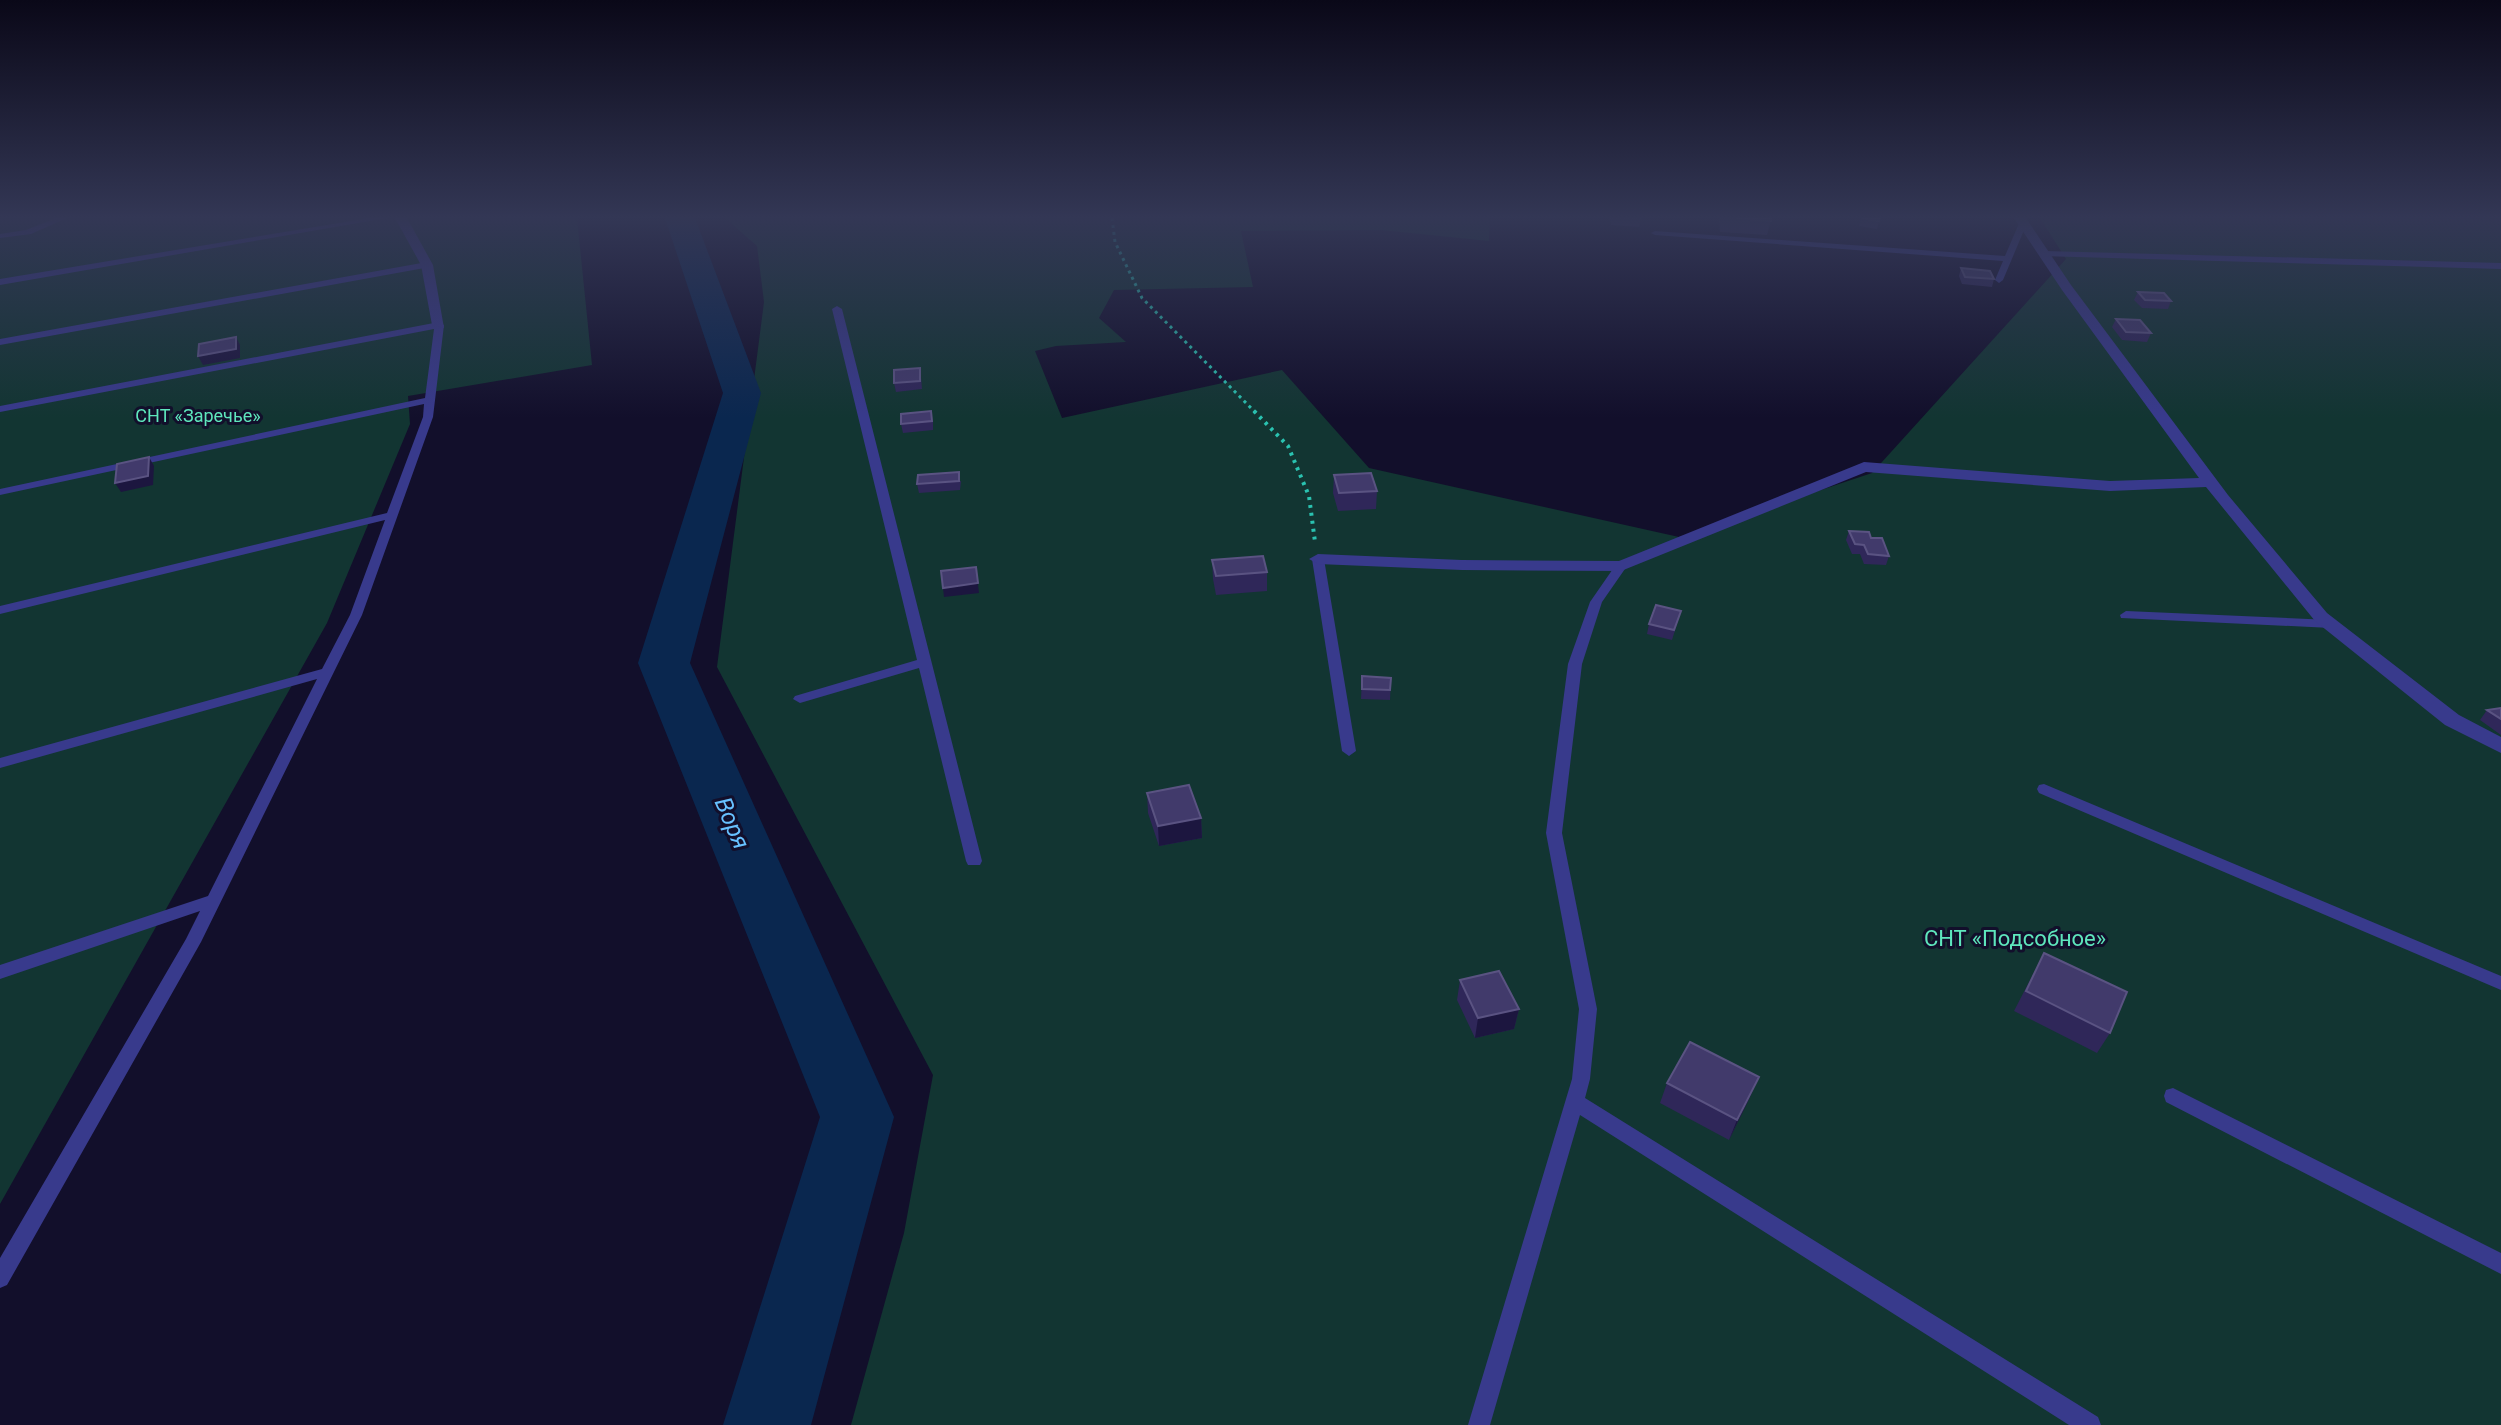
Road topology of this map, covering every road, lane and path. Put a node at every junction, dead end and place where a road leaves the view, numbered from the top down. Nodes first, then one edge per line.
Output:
1 (319, 284) edge
2 (431, 284) edge
3 (1135, 284) edge
4 (2066, 284) edge
5 (837, 309) dead end
6 (439, 325) junction
7 (0, 342) edge
8 (430, 400) junction
9 (0, 409) edge
10 (2210, 482) junction
11 (0, 492) edge
12 (392, 515) junction
13 (1318, 559) junction
14 (1621, 566) junction
15 (0, 610) edge
16 (2126, 615) dead end
17 (2331, 624) junction
18 (924, 662) junction
19 (328, 672) junction
20 (800, 699) dead end
21 (2501, 746) edge
22 (1349, 751) dead end
23 (0, 763) edge
24 (2044, 789) dead end
25 (974, 861) dead end
26 (214, 900) junction
27 (0, 972) edge
28 (2501, 983) edge
29 (2173, 1096) dead end
30 (1574, 1101) junction
31 (2501, 1264) edge
32 (0, 1278) edge
33 (1479, 1425) edge
34 (2090, 1425) edge

1 - 7 lane
2 - 6 street
3 - 13 path
4 - 10 street
5 - 18 lane
6 - 8 lane
6 - 9 lane
8 - 11 lane
8 - 12 lane
10 - 14 street
10 - 17 street
12 - 15 lane
12 - 19 lane
13 - 14 street
13 - 22 lane
14 - 30 lane
16 - 17 lane
17 - 21 street
18 - 20 lane
18 - 25 lane
19 - 23 lane
19 - 26 lane
24 - 28 lane
26 - 27 lane
26 - 32 lane
29 - 31 lane
30 - 33 lane
30 - 34 lane

